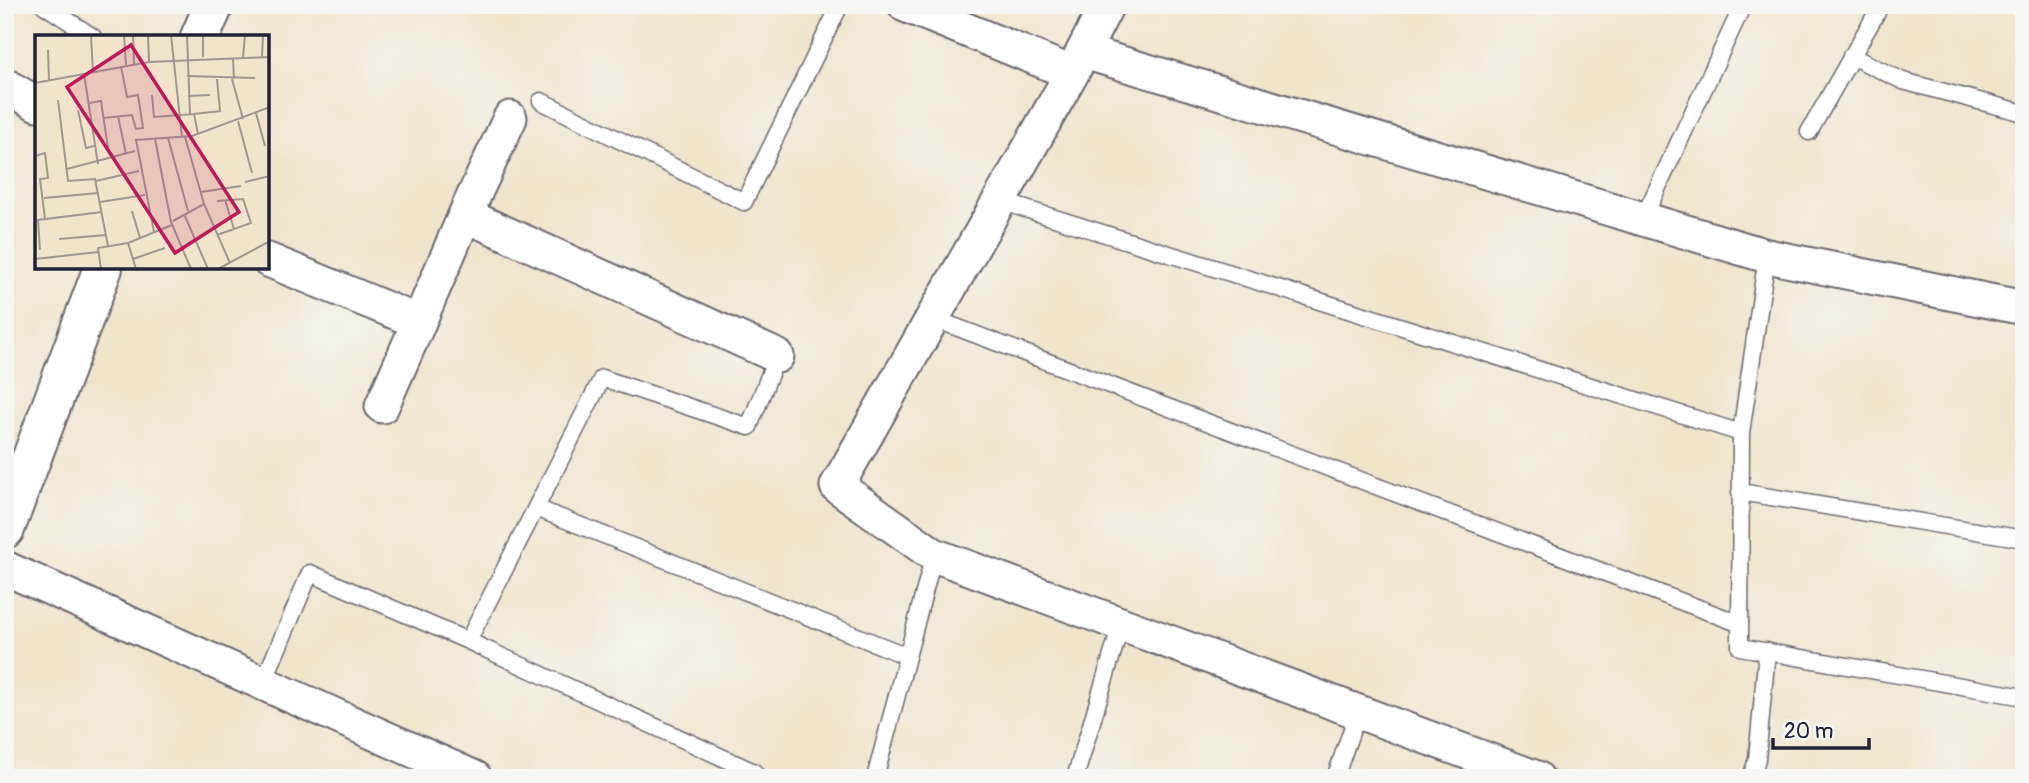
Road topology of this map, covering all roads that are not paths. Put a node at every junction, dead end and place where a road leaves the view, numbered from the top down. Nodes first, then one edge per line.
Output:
1 (44, 5) edge
2 (214, 5) edge
3 (840, 5) edge
4 (905, 5) edge
5 (1107, 5) edge
6 (1743, 5) edge
7 (1881, 5) edge
8 (90, 35) edge
9 (201, 35) edge
10 (1851, 56) junction
11 (1078, 63) junction
12 (5, 85) edge
13 (541, 101) dead end
14 (35, 103) edge
15 (2024, 113) edge
16 (510, 118) dead end
17 (1809, 132) dead end
18 (1000, 201) junction
19 (465, 215) junction
20 (1643, 219) junction
21 (1767, 256) junction
22 (270, 261) edge
23 (102, 270) edge
24 (2024, 308) edge
25 (932, 318) junction
26 (419, 322) junction
27 (777, 356) joint
28 (382, 406) dead end
29 (1741, 433) junction
30 (15, 474) edge
31 (1740, 492) junction
32 (536, 508) junction
33 (5, 529) edge
34 (2024, 539) edge
35 (933, 555) junction
36 (5, 568) edge
37 (1738, 623) junction
38 (1121, 625) junction
39 (468, 641) junction
40 (1768, 652) junction
41 (907, 656) junction
42 (263, 683) junction
43 (2024, 697) edge
44 (1358, 712) junction
45 (754, 772) dead end
46 (475, 778) edge
47 (875, 778) edge
48 (1075, 778) edge
49 (1335, 778) edge
50 (1537, 778) edge
51 (1751, 778) edge

1 - 8 lane
2 - 9 street
3 - 13 lane
4 - 11 street
5 - 11 street
6 - 20 lane
7 - 10 lane
10 - 15 lane
10 - 17 lane
11 - 18 street
11 - 20 street
12 - 14 street
16 - 19 street
18 - 25 street
18 - 29 lane
19 - 26 street
19 - 27 street
20 - 21 street
21 - 24 street
21 - 29 lane
22 - 26 street
23 - 30 street
25 - 35 street
25 - 37 lane
26 - 28 street
27 - 32 lane
29 - 31 lane
30 - 33 street
31 - 34 lane
31 - 37 lane
32 - 39 lane
32 - 41 lane
35 - 38 street
35 - 41 lane
36 - 42 street
37 - 40 lane
38 - 44 street
38 - 48 lane
39 - 42 lane
39 - 45 lane
40 - 43 lane
40 - 51 lane
41 - 47 lane
42 - 46 street
44 - 49 lane
44 - 50 street

